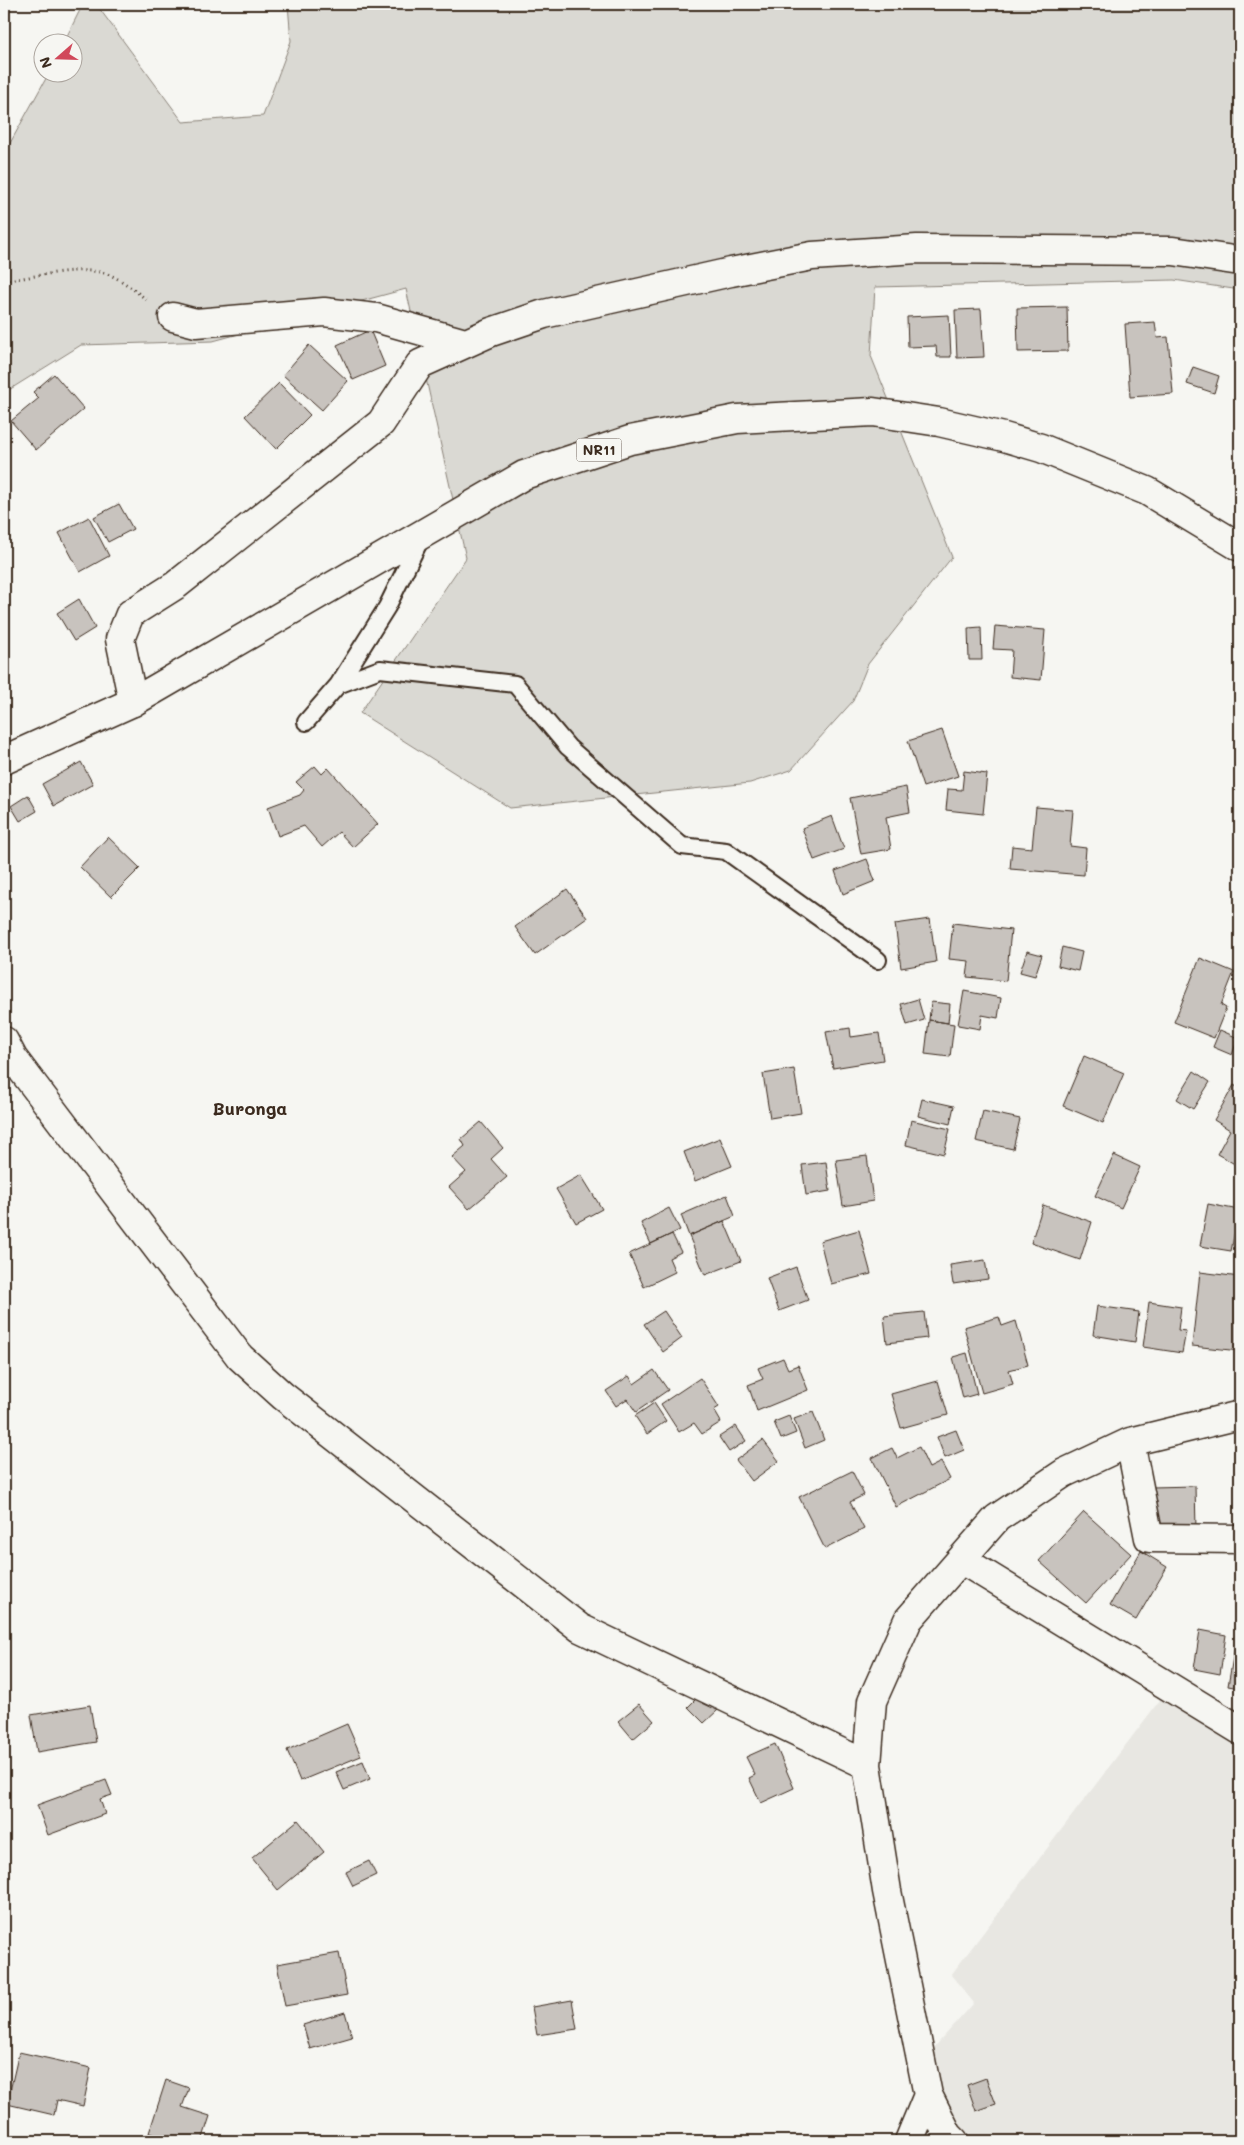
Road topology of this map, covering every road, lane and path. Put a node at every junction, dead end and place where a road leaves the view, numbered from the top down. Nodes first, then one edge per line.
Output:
1 (1240, 261) edge
2 (4, 280) edge
3 (173, 317) joint
4 (465, 343) junction
5 (423, 534) junction
6 (1240, 547) edge
7 (338, 684) junction
8 (132, 702) junction
9 (306, 722) dead end
10 (6, 757) edge
11 (878, 960) dead end
12 (4, 1041) edge
13 (1240, 1415) edge
14 (1130, 1442) junction
15 (1240, 1540) edge
16 (962, 1560) junction
17 (1240, 1730) edge
18 (867, 1766) junction
19 (928, 2095) junction
20 (909, 2141) edge
21 (954, 2141) edge

1 - 4 main road
2 - 3 path
3 - 4 main road
4 - 8 main road
5 - 6 main road, NR11
5 - 7 lane
5 - 8 main road, NR11
7 - 9 lane
7 - 11 lane
8 - 10 main road, NR11
12 - 18 main road
13 - 14 main road
14 - 15 main road
14 - 16 main road
16 - 17 main road
16 - 18 main road
18 - 19 main road
19 - 20 main road
19 - 21 main road

